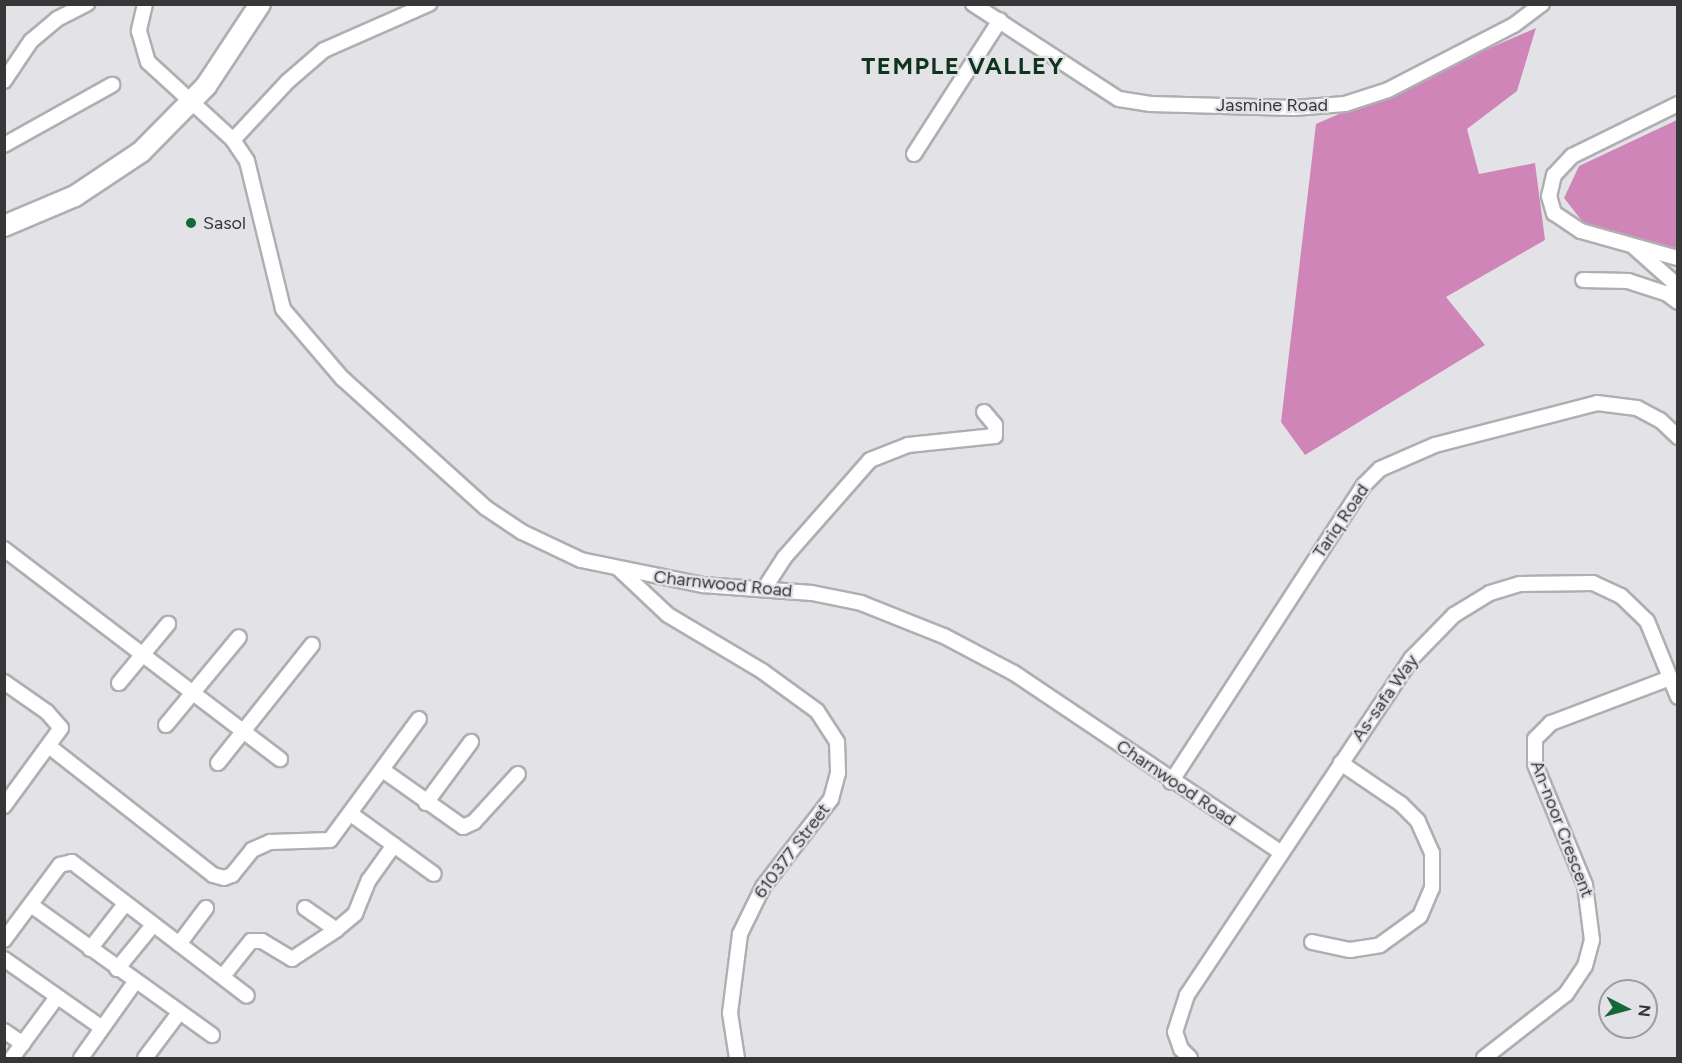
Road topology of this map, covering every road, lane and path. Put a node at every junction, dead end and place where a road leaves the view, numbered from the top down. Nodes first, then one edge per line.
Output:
1 (87, 4) edge
2 (145, 4) edge
3 (260, 4) edge
4 (429, 4) edge
5 (973, 4) edge
6 (1542, 4) edge
7 (1000, 20) junction
8 (6, 74) edge
9 (112, 85) dead end
10 (190, 102) junction
11 (1677, 104) edge
12 (233, 140) junction
13 (4, 145) edge
14 (914, 154) dead end
15 (4, 226) edge
16 (1632, 245) junction
17 (1677, 258) edge
18 (1583, 280) dead end
19 (1677, 286) edge
20 (1677, 302) edge
21 (984, 412) dead end
22 (1677, 437) edge
23 (5, 551) edge
24 (619, 569) junction
25 (764, 589) junction
26 (168, 624) dead end
27 (239, 637) dead end
28 (312, 645) dead end
29 (144, 654) junction
30 (1670, 678) junction
31 (4, 682) edge
32 (118, 682) dead end
33 (194, 692) junction
34 (1677, 697) edge
35 (419, 719) dead end
36 (166, 725) dead end
37 (245, 731) junction
38 (471, 742) dead end
39 (50, 747) junction
40 (280, 759) dead end
41 (218, 763) dead end
42 (1341, 763) junction
43 (384, 771) junction
44 (518, 774) dead end
45 (1171, 782) junction
46 (426, 803) junction
47 (4, 806) edge
48 (351, 814) junction
49 (394, 845) junction
50 (1280, 852) junction
51 (434, 873) dead end
52 (125, 904) junction
53 (31, 905) junction
54 (206, 908) dead end
55 (305, 908) dead end
56 (153, 925) junction
57 (336, 930) junction
58 (4, 940) edge
59 (1312, 942) dead end
60 (179, 944) junction
61 (90, 949) junction
62 (4, 959) edge
63 (117, 969) junction
64 (223, 976) junction
65 (135, 982) junction
66 (247, 996) dead end
67 (57, 997) junction
68 (179, 1012) junction
69 (102, 1028) junction
70 (4, 1031) edge
71 (212, 1035) dead end
72 (23, 1044) junction
73 (12, 1059) edge
74 (81, 1059) edge
75 (145, 1059) edge
76 (737, 1059) edge
77 (1190, 1059) edge
78 (1484, 1059) edge

1 - 8 street
2 - 10 street, Charnwood Road
3 - 10 main road
4 - 12 street
5 - 7 street, Jasmine Road
6 - 7 street, Jasmine Road
7 - 14 street
9 - 13 street
10 - 12 street, Charnwood Road
10 - 15 main road
11 - 16 street
12 - 24 street, Charnwood Road
16 - 17 street
16 - 19 street
18 - 20 street
21 - 25 street
22 - 45 street, Tariq Road
23 - 29 street
24 - 25 street, Charnwood Road
24 - 76 street, 610377 Street
25 - 45 street, Charnwood Road
26 - 29 street
27 - 33 street
28 - 37 street
29 - 32 street
29 - 33 street
30 - 34 street, As-safa Way
30 - 42 street, As-safa Way
30 - 78 street, An-noor Crescent
31 - 39 street
33 - 36 street
33 - 37 street
35 - 43 street
37 - 40 street
37 - 41 street
38 - 46 street
39 - 47 street
39 - 48 street
42 - 50 street, As-safa Way
42 - 59 street
43 - 46 street
43 - 48 street
44 - 46 street
45 - 50 street, Charnwood Road
48 - 49 street
49 - 51 street
49 - 57 street
50 - 77 street, As-safa Way
52 - 53 street
52 - 56 street
52 - 61 street
53 - 58 street
53 - 61 street
54 - 60 street
55 - 57 street
56 - 60 street
56 - 63 street
57 - 64 street
60 - 64 street
61 - 63 street
62 - 67 street
63 - 65 street
64 - 66 street
65 - 68 street
65 - 69 street
67 - 69 street
67 - 72 street
68 - 71 street
68 - 75 street
69 - 74 street
70 - 72 street
72 - 73 street

